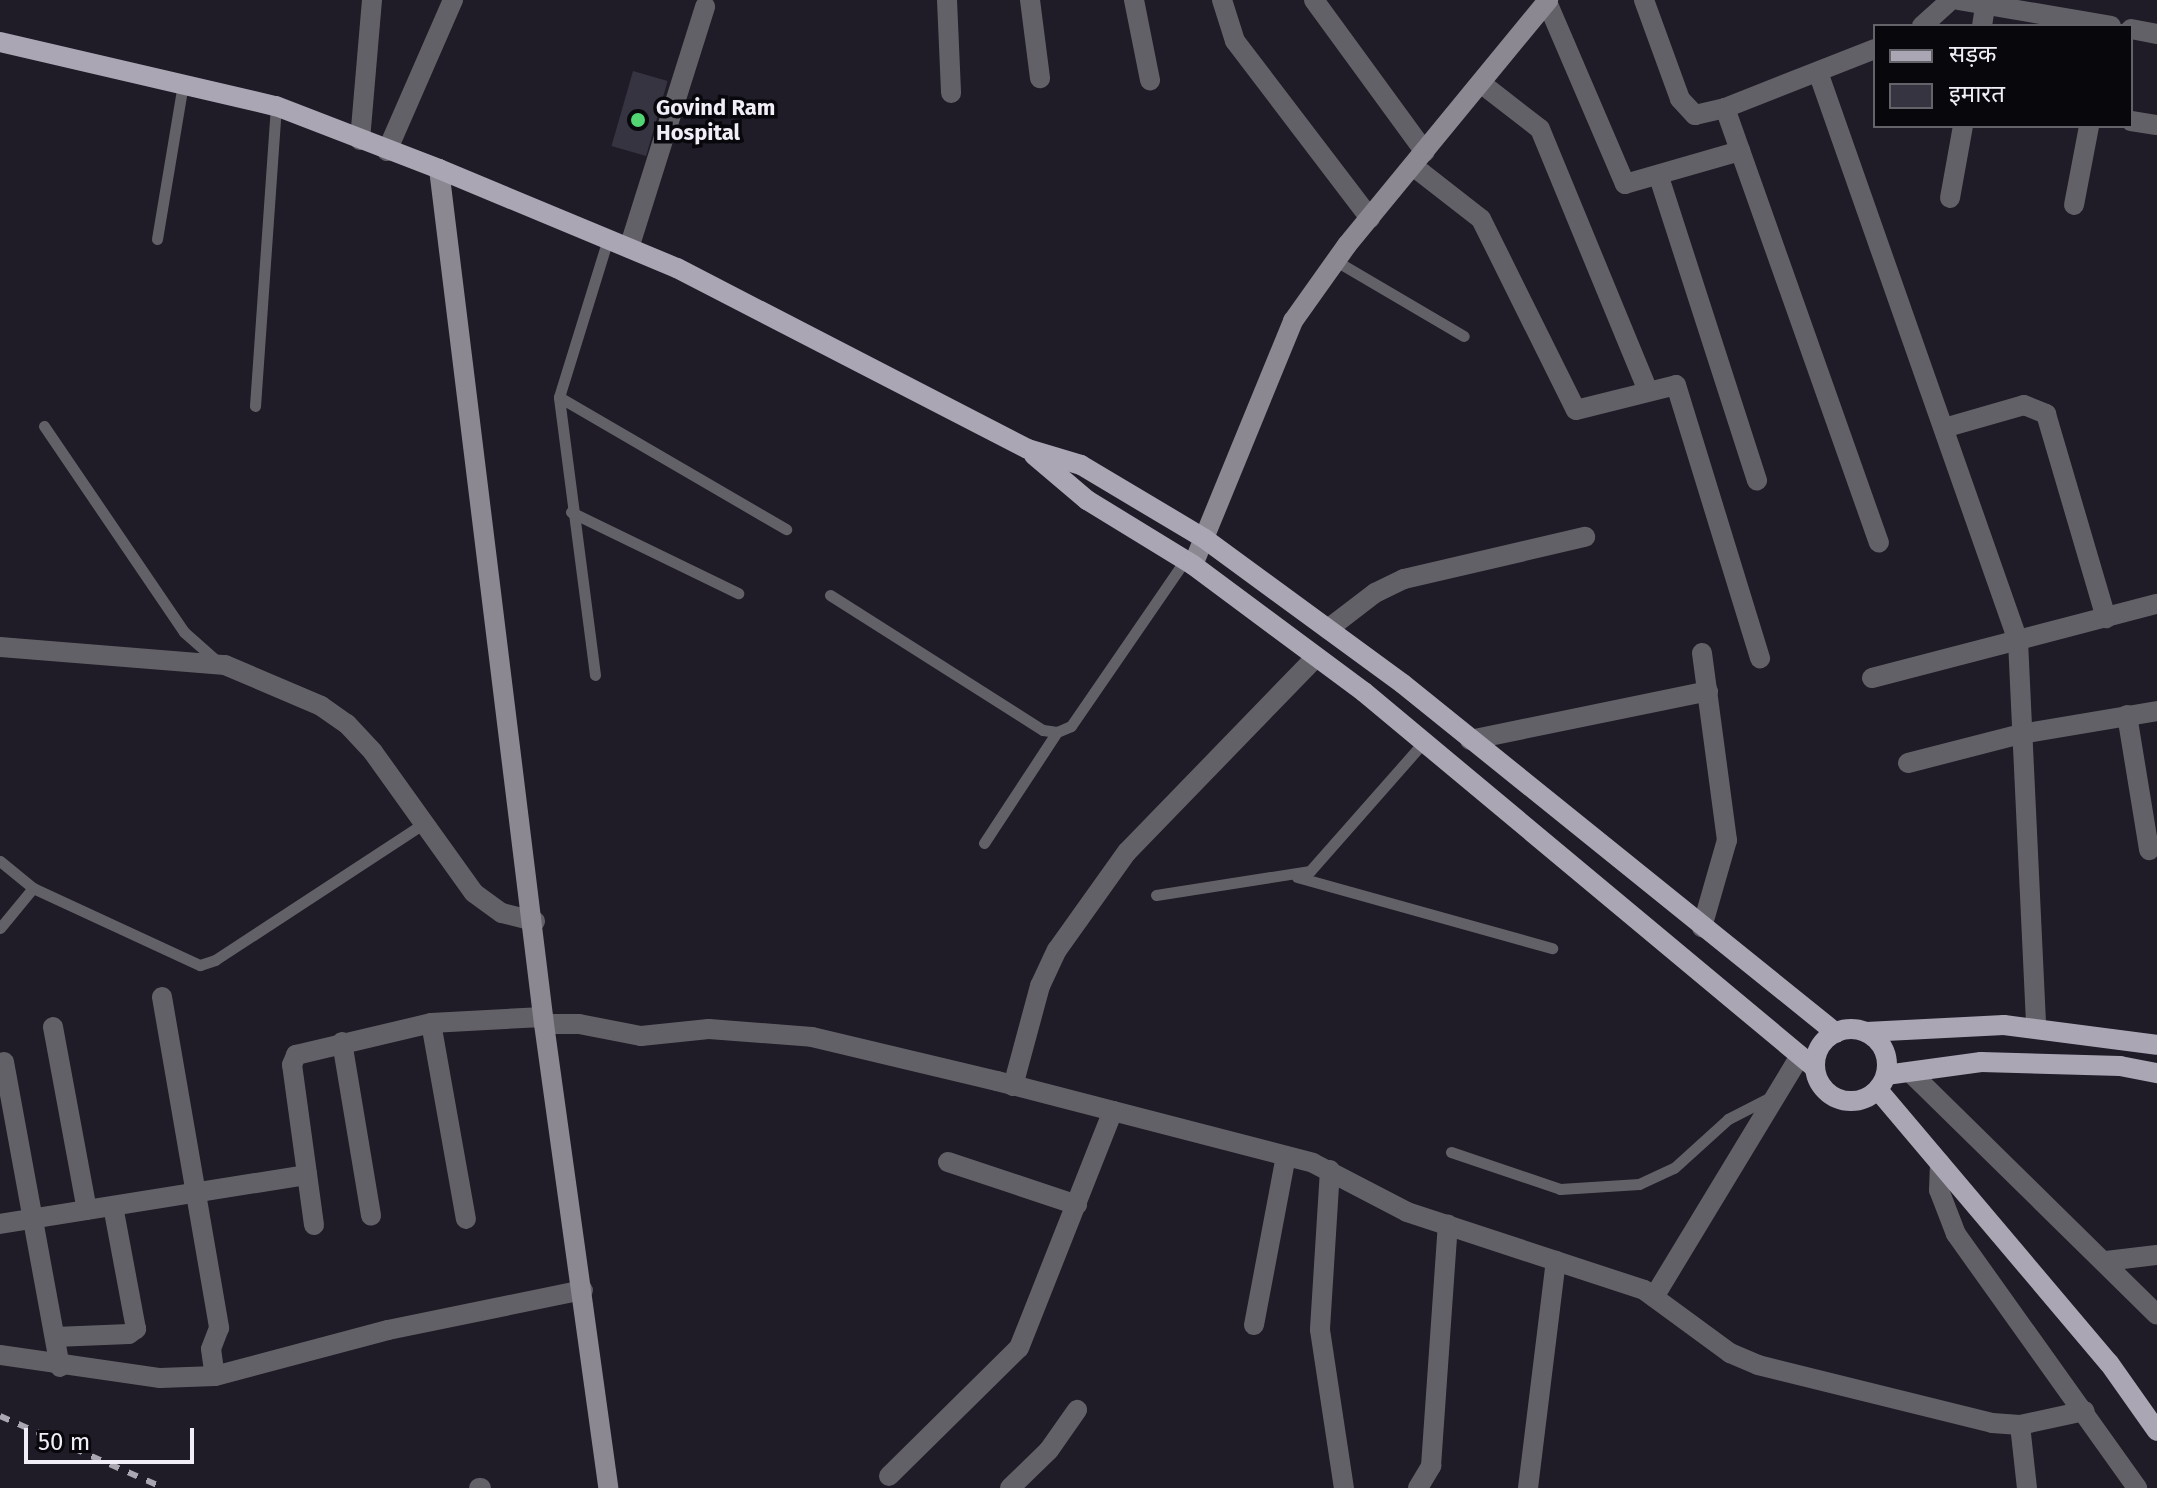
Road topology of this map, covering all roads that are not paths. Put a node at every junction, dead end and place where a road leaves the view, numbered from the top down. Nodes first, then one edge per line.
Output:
1 (372, 0) edge
2 (453, 0) edge
3 (947, 0) edge
4 (1030, 0) edge
5 (1134, 0) edge
6 (1222, 0) edge
7 (1314, 0) edge
8 (1644, 0) edge
9 (1951, 0) edge
10 (1958, 0) edge
11 (1548, 1) edge
12 (705, 7) dead end
13 (1984, 10) edge
14 (1924, 24) edge
15 (2092, 24) edge
16 (2133, 29) edge
17 (2157, 34) edge
18 (0, 42) edge
19 (1873, 50) edge
20 (1818, 72) junction
21 (1040, 78) dead end
22 (1150, 80) dead end
23 (183, 84) junction
24 (1482, 84) junction
25 (951, 93) dead end
26 (276, 106) junction
27 (1725, 108) junction
28 (2133, 121) edge
29 (2157, 125) edge
30 (1963, 128) edge
31 (2089, 128) edge
32 (360, 140) junction
33 (387, 151) junction
34 (1740, 151) junction
35 (1419, 159) junction
36 (439, 169) junction
37 (1659, 177) junction
38 (1950, 198) dead end
39 (2074, 205) dead end
40 (1370, 218) junction
41 (157, 239) dead end
42 (608, 239) junction
43 (629, 248) junction
44 (1336, 261) junction
45 (1464, 336) dead end
46 (1647, 389) junction
47 (559, 397) junction
48 (255, 406) dead end
49 (44, 426) dead end
50 (1944, 428) junction
51 (1028, 449) junction
52 (1757, 481) dead end
53 (571, 512) junction
54 (786, 529) dead end
55 (1585, 537) dead end
56 (1205, 539) junction
57 (1879, 542) dead end
58 (1189, 563) junction
59 (738, 593) dead end
60 (830, 595) dead end
61 (2157, 604) edge
62 (2106, 618) junction
63 (1328, 629) junction
64 (2018, 641) junction
65 (0, 647) edge
66 (1702, 653) dead end
67 (1316, 657) junction
68 (1760, 658) dead end
69 (225, 665) junction
70 (595, 675) dead end
71 (1872, 678) dead end
72 (1708, 691) junction
73 (2157, 711) edge
74 (2127, 715) junction
75 (1057, 732) junction
76 (2021, 734) junction
77 (1470, 740) junction
78 (1423, 743) junction
79 (1908, 763) dead end
80 (424, 823) junction
81 (984, 843) dead end
82 (2149, 850) dead end
83 (0, 861) edge
84 (1297, 877) junction
85 (33, 888) junction
86 (1156, 895) dead end
87 (535, 921) junction
88 (1702, 927) junction
89 (0, 928) edge
90 (1552, 948) dead end
91 (162, 997) dead end
92 (544, 1021) junction
93 (431, 1023) junction
94 (53, 1027) dead end
95 (2036, 1028) junction
96 (1866, 1032) junction
97 (1836, 1033) junction
98 (342, 1042) junction
99 (2157, 1045) edge
100 (4, 1062) dead end
101 (1808, 1062) junction
102 (1910, 1072) junction
103 (2157, 1073) edge
104 (1882, 1082) junction
105 (1013, 1086) junction
106 (1777, 1094) junction
107 (1113, 1111) junction
108 (1451, 1152) dead end
109 (1286, 1156) junction
110 (948, 1162) dead end
111 (1940, 1163) junction
112 (1330, 1170) junction
113 (307, 1175) junction
114 (197, 1193) junction
115 (1077, 1205) junction
116 (113, 1206) junction
117 (87, 1210) junction
118 (371, 1216) dead end
119 (35, 1219) junction
120 (466, 1219) dead end
121 (0, 1224) edge
122 (314, 1225) dead end
123 (1448, 1225) junction
124 (2157, 1255) edge
125 (1556, 1261) junction
126 (2106, 1261) junction
127 (583, 1290) junction
128 (1654, 1297) junction
129 (2157, 1315) edge
130 (1254, 1325) dead end
131 (55, 1337) junction
132 (0, 1355) edge
133 (60, 1367) junction
134 (215, 1376) junction
135 (1077, 1410) dead end
136 (2084, 1411) junction
137 (2020, 1425) junction
138 (2157, 1431) edge
139 (889, 1476) dead end
140 (608, 1488) edge
141 (1010, 1488) edge
142 (1344, 1488) edge
143 (1418, 1488) edge
144 (1528, 1488) edge
145 (2027, 1488) edge
146 (2137, 1488) edge

1 - 32 street
2 - 33 street
3 - 25 street
4 - 21 street
5 - 22 street
6 - 40 street
7 - 35 street
8 - 27 street
9 - 14 street
10 - 13 street
11 - 24 street
11 - 37 street
12 - 43 street
13 - 15 street
16 - 17 street
18 - 23 main road
19 - 20 street
20 - 27 street
20 - 50 street
23 - 26 main road
23 - 41 lane
24 - 35 street
24 - 46 street
26 - 32 main road
26 - 48 lane
27 - 34 street
28 - 29 street
30 - 38 street
31 - 39 street
32 - 33 main road
33 - 36 main road
34 - 37 street
34 - 57 street
35 - 40 street
35 - 46 street
36 - 42 main road
36 - 87 street
37 - 52 street
40 - 44 street
42 - 43 main road
42 - 47 lane
43 - 51 main road
44 - 45 lane
44 - 56 street
46 - 68 street
47 - 53 lane
47 - 54 lane
49 - 69 lane
50 - 62 street
50 - 64 street
51 - 56 main road
51 - 58 main road
53 - 59 lane
53 - 70 lane
55 - 63 street
56 - 58 street
56 - 63 main road
58 - 67 main road
58 - 75 lane
60 - 75 lane
61 - 62 street
62 - 64 street
63 - 77 main road
64 - 71 street
64 - 76 street
65 - 69 street
66 - 72 street
67 - 78 main road
67 - 105 street
69 - 80 street
72 - 77 street
72 - 88 street
73 - 74 street
74 - 76 street
74 - 82 street
75 - 81 lane
76 - 79 street
76 - 95 street
77 - 88 main road
78 - 84 lane
78 - 101 main road
80 - 85 lane
80 - 87 street
83 - 85 lane
84 - 86 lane
84 - 90 lane
85 - 89 lane
87 - 92 street
88 - 97 main road
91 - 114 street
92 - 93 street
92 - 105 street
92 - 127 street
93 - 98 street
93 - 120 street
94 - 117 street
95 - 96 main road
95 - 99 main road
96 - 97 main road
96 - 104 main road
97 - 101 main road
98 - 113 street
98 - 118 street
100 - 119 street
101 - 104 main road
101 - 106 street
102 - 103 main road
102 - 104 main road
102 - 126 street
104 - 111 main road
105 - 107 street
106 - 108 lane
106 - 128 street
107 - 109 street
107 - 115 street
109 - 112 street
109 - 130 street
110 - 115 street
111 - 136 street
111 - 138 main road
112 - 123 street
112 - 142 street
113 - 114 street
113 - 122 street
114 - 116 street
114 - 134 street
115 - 139 street
116 - 117 street
116 - 131 street
117 - 119 street
119 - 121 street
119 - 131 street
123 - 125 street
123 - 143 street
124 - 126 street
125 - 128 street
125 - 144 street
126 - 129 street
127 - 134 street
127 - 140 street
128 - 137 street
131 - 133 street
132 - 133 street
133 - 134 street
135 - 141 street
136 - 137 street
136 - 146 street
137 - 145 street

